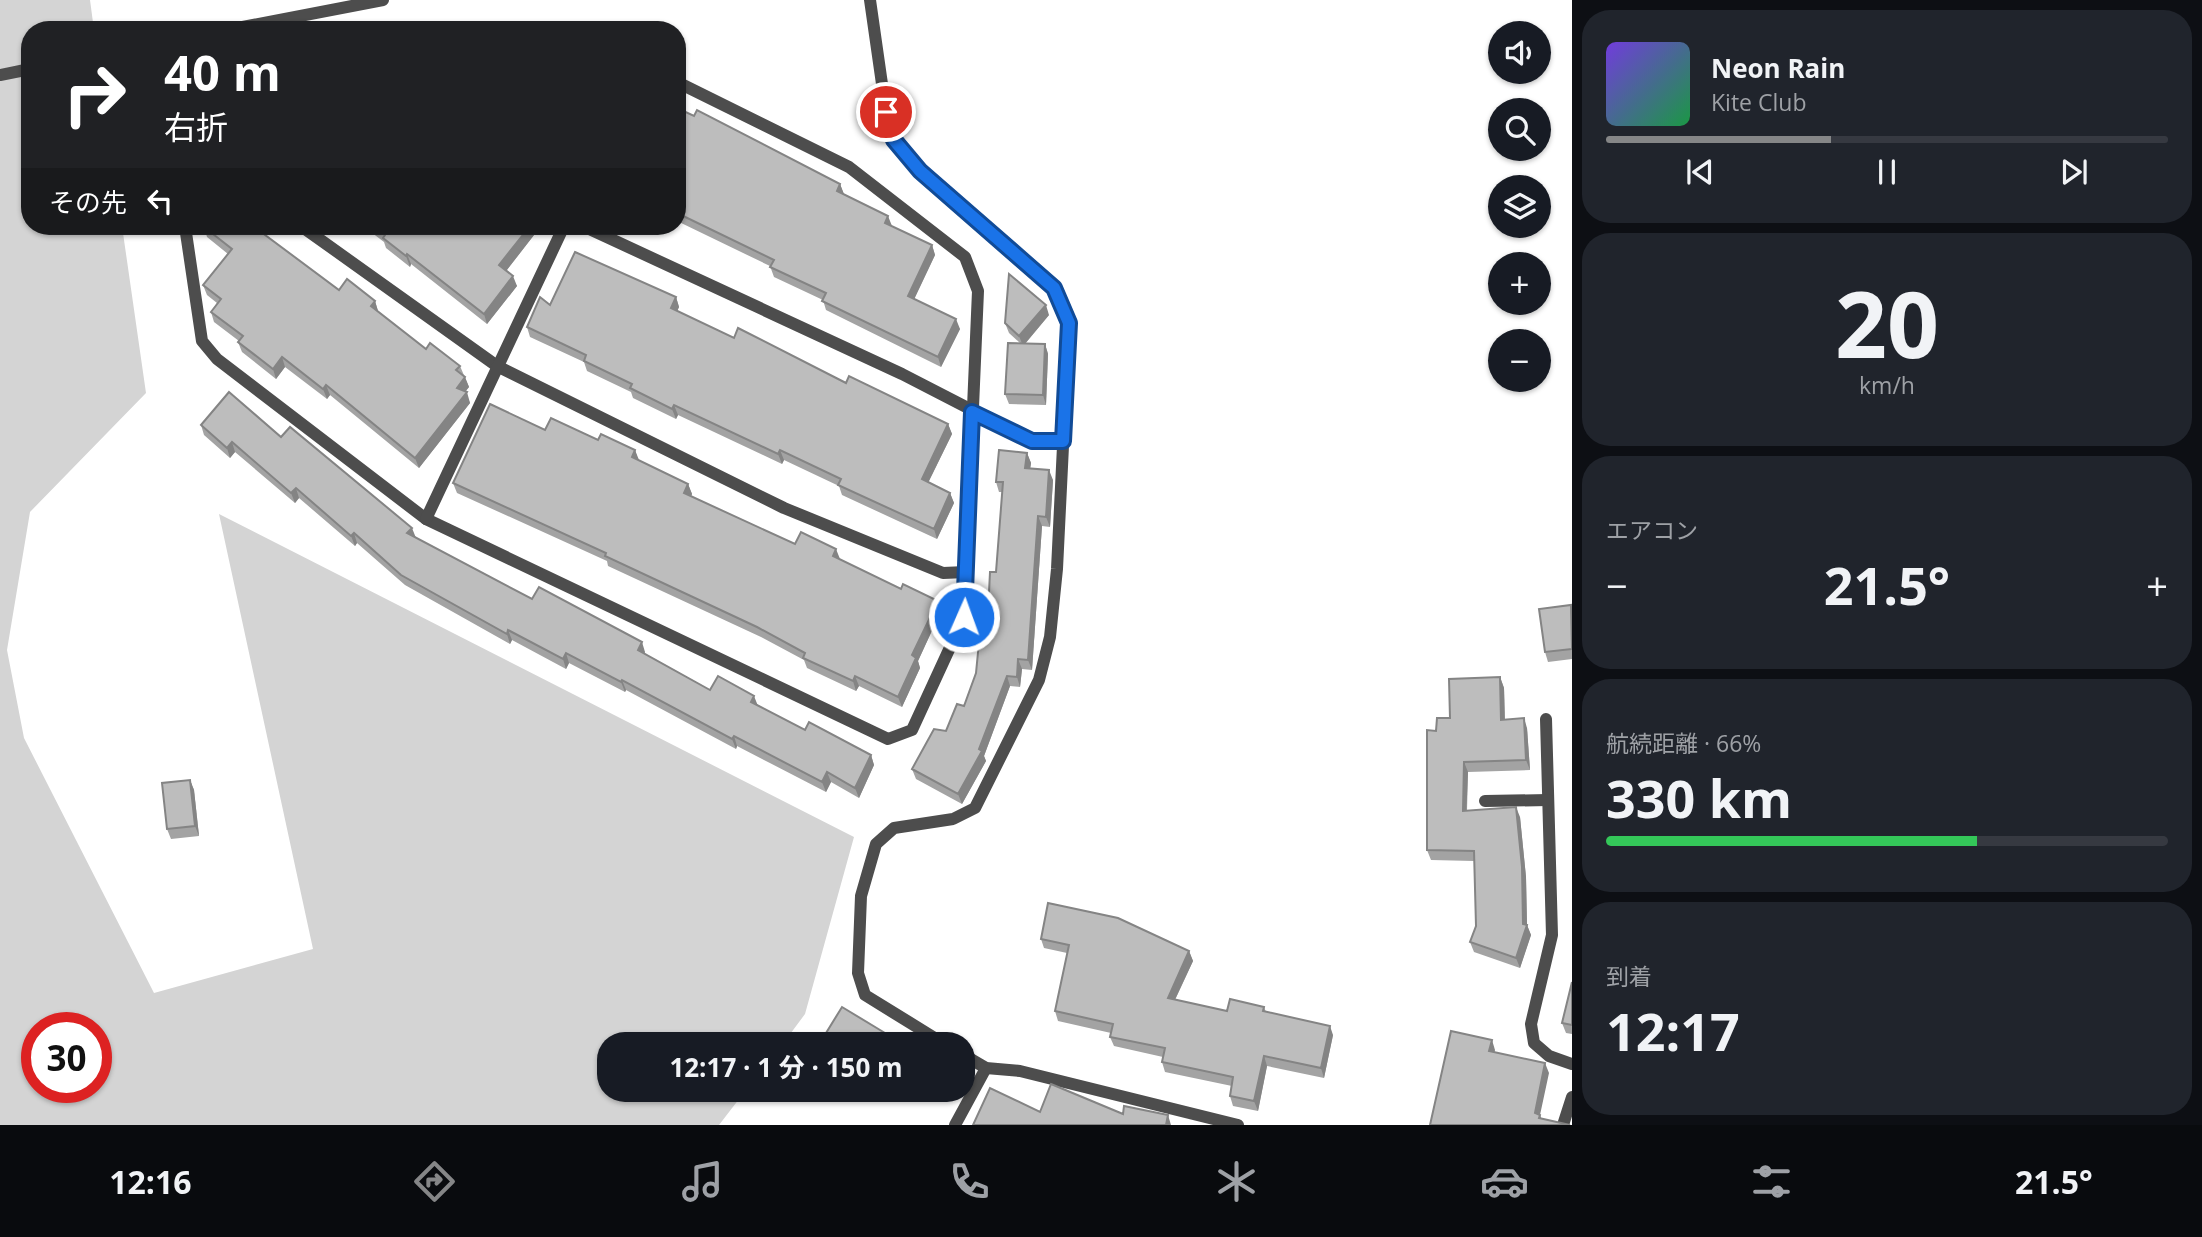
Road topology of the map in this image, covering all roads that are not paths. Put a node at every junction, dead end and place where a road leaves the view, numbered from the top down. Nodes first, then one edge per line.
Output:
1 (383, 0) edge
2 (870, 0) edge
3 (274, 21) edge
4 (21, 71) edge
5 (0, 75) edge
6 (686, 86) edge
7 (186, 235) edge
8 (314, 235) edge
9 (560, 235) edge
10 (602, 235) edge
11 (496, 366) junction
12 (972, 412) junction
13 (1063, 441) junction
14 (426, 519) junction
15 (966, 572) junction
16 (1546, 719) dead end
17 (1548, 800) junction
18 (1485, 802) dead end
19 (925, 1032) edge
20 (975, 1062) edge
21 (1572, 1064) edge
22 (986, 1068) junction
23 (1572, 1097) edge
24 (955, 1125) edge
25 (1238, 1125) edge
26 (1563, 1125) edge

1 - 3 street
2 - 13 street
4 - 5 street
6 - 12 street
7 - 14 street
8 - 11 street
9 - 11 street
10 - 12 street
11 - 14 street
11 - 15 street
12 - 13 street
12 - 15 street
13 - 19 street
14 - 15 street
16 - 17 street
17 - 18 street
17 - 21 street
20 - 22 street
22 - 24 street
22 - 25 street
23 - 26 street

